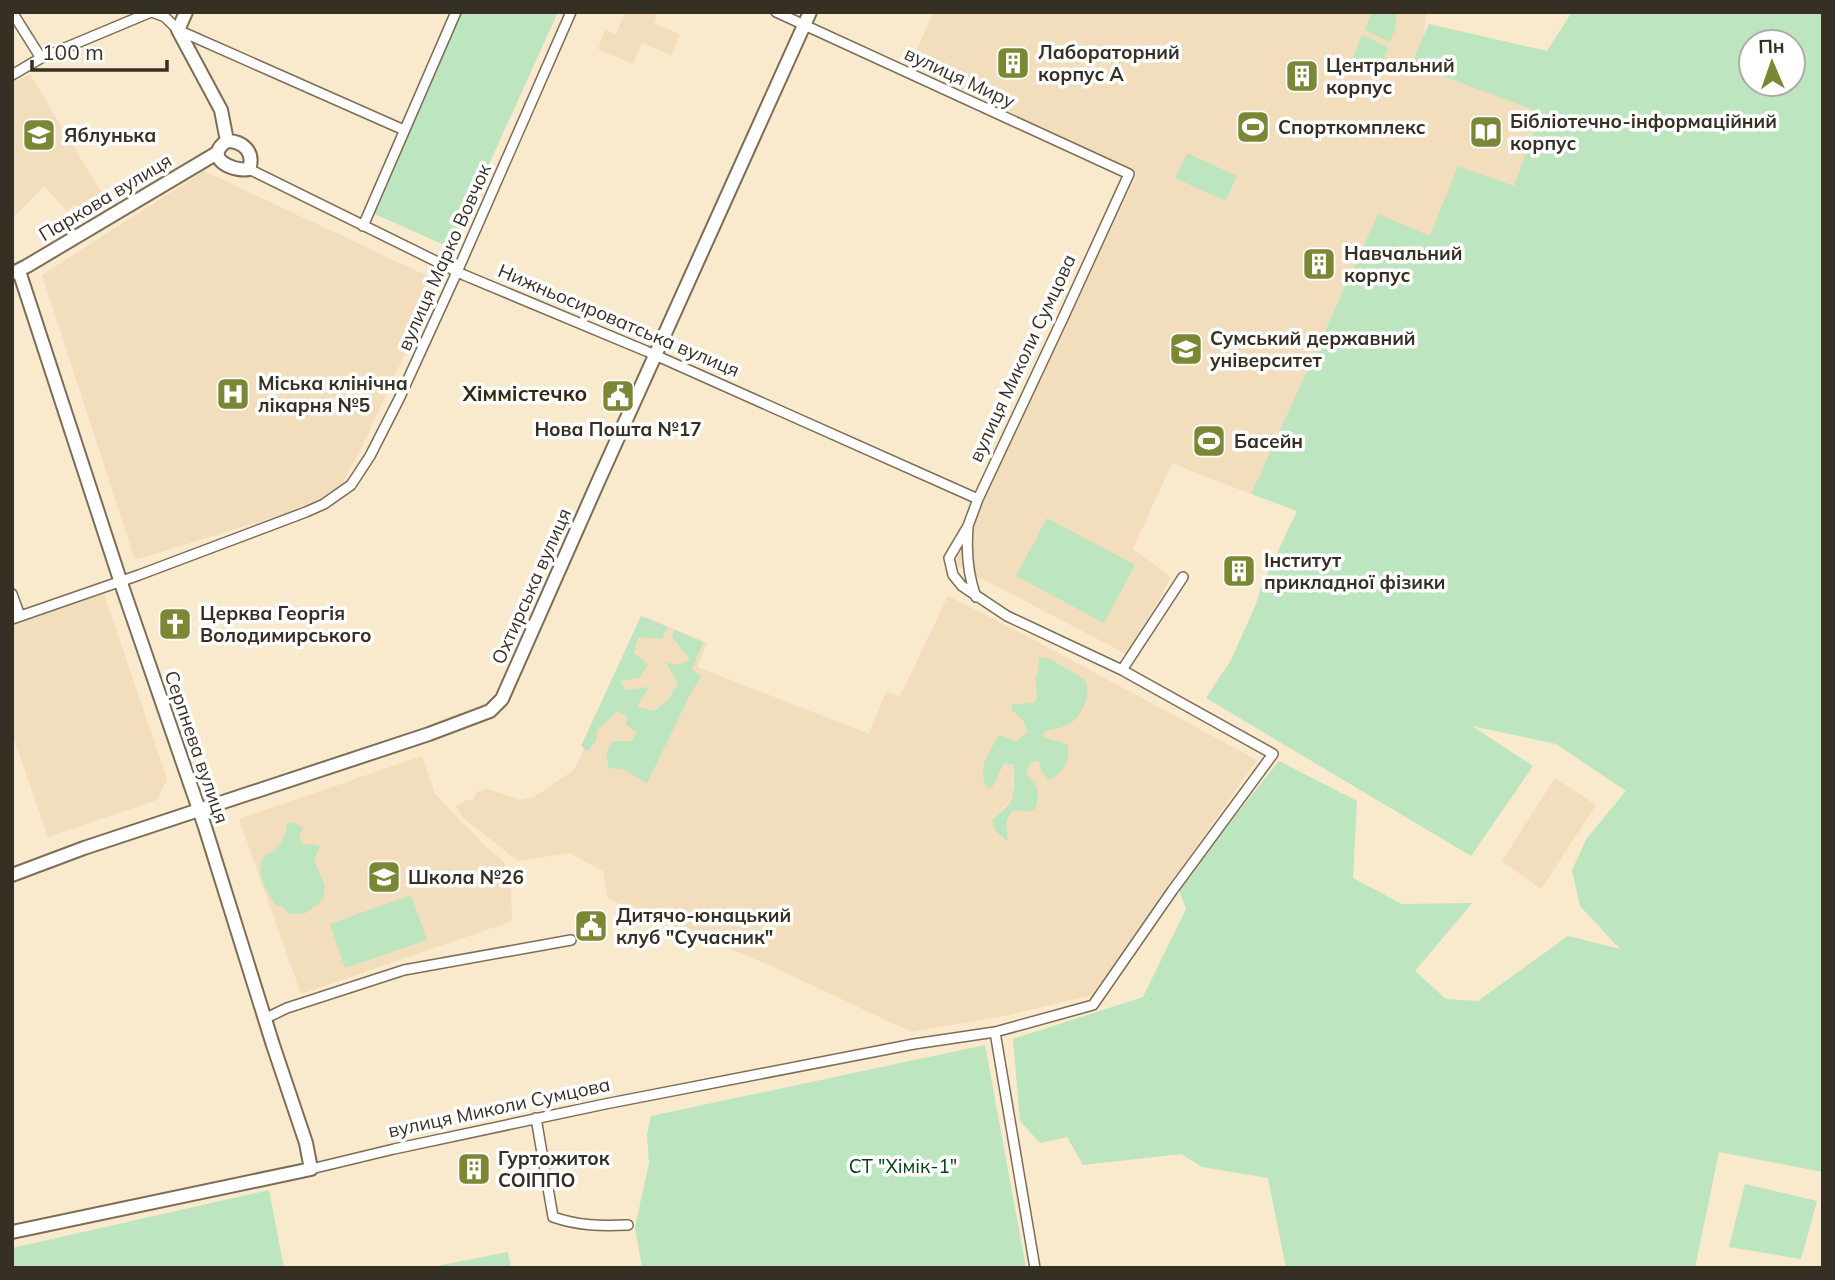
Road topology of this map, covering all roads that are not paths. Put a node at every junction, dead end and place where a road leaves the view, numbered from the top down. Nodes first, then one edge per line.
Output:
1 (12, 12) edge
2 (151, 12) edge
3 (186, 12) edge
4 (456, 12) edge
5 (571, 12) edge
6 (776, 12) edge
7 (810, 12) edge
8 (804, 26) junction
9 (178, 30) junction
10 (41, 58) junction
11 (12, 75) edge
12 (404, 130) junction
13 (227, 141) junction
14 (217, 153) junction
15 (249, 169) junction
16 (1129, 174) joint
17 (363, 226) junction
18 (15, 269) edge
19 (457, 272) junction
20 (655, 355) junction
21 (978, 499) junction
22 (968, 526) junction
23 (1184, 577) dead end
24 (121, 581) junction
25 (12, 594) edge
26 (976, 597) junction
27 (16, 617) edge
28 (1122, 670) junction
29 (198, 810) junction
30 (12, 875) edge
31 (571, 940) dead end
32 (264, 1018) junction
33 (995, 1032) junction
34 (536, 1118) junction
35 (312, 1169) junction
36 (628, 1225) dead end
37 (12, 1232) edge
38 (1035, 1268) edge

1 - 10 street
2 - 9 street
2 - 10 street
3 - 9 main road
4 - 12 street
5 - 19 street, вулиця Марко Вовчок
6 - 8 street, вулиця Миру
7 - 8 main road, Охтирська вулиця
8 - 16 street, вулиця Миру
8 - 20 main road, Охтирська вулиця
9 - 12 street
9 - 13 main road
10 - 11 street
12 - 17 street
13 - 14 main road
13 - 15 main road
14 - 15 main road, Нижньосироватська вулиця
14 - 18 main road, Паркова вулиця
15 - 17 street, Нижньосироватська вулиця
16 - 21 street, вулиця Миколи Сумцова
17 - 19 street, Нижньосироватська вулиця
18 - 24 main road, Серпнева вулиця
19 - 20 street, Нижньосироватська вулиця
19 - 24 street, вулиця Марко Вовчок
20 - 21 street, Нижньосироватська вулиця
20 - 29 main road, Охтирська вулиця
21 - 22 street, вулиця Миколи Сумцова
22 - 26 street
22 - 26 street, вулиця Миколи Сумцова
23 - 28 street
24 - 27 street, вулиця Марко Вовчок
24 - 29 main road, Серпнева вулиця
25 - 27 street
26 - 28 street
28 - 33 street, вулиця Миколи Сумцова
29 - 30 main road, Охтирська вулиця
29 - 32 main road, Серпнева вулиця
31 - 32 street
32 - 35 main road, Серпнева вулиця
33 - 34 street, вулиця Миколи Сумцова
33 - 38 street
34 - 35 street, вулиця Миколи Сумцова
34 - 36 street
35 - 37 main road, вулиця Миколи Сумцова

